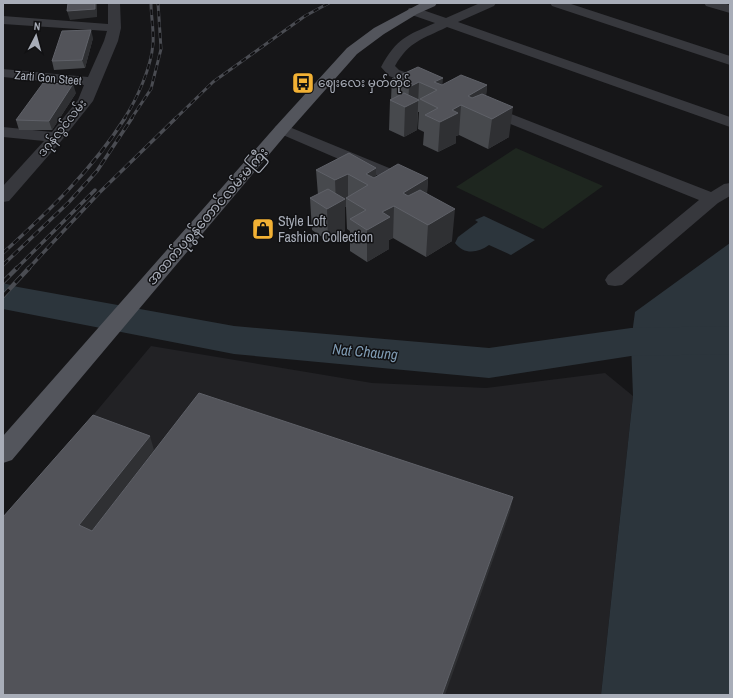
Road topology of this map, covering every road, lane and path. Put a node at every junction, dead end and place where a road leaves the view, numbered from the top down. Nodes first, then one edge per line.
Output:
1 (114, 3) edge
2 (431, 3) edge
3 (490, 3) edge
4 (556, 3) edge
5 (710, 3) edge
6 (730, 9) edge
7 (413, 11) junction
8 (3, 20) edge
9 (448, 22) junction
10 (114, 28) junction
11 (730, 61) edge
12 (3, 73) edge
13 (94, 82) junction
14 (446, 93) edge
15 (468, 102) edge
16 (730, 108) edge
17 (724, 120) edge
18 (282, 130) junction
19 (3, 132) edge
20 (56, 137) junction
21 (405, 181) edge
22 (730, 188) edge
23 (3, 197) edge
24 (712, 199) junction
25 (615, 280) dead end
26 (3, 453) edge

1 - 10 street, ဒဂုန်လွင်လမ်း
2 - 7 main road, အထက်ပုစွန်တောင်လမ်းမကြီး
3 - 9 street
4 - 11 street
5 - 6 street
7 - 9 street
7 - 18 main road, အထက်ပုစွန်တောင်လမ်းမကြီး
8 - 10 street
9 - 14 street
9 - 17 street
10 - 13 street, ဒဂုန်လွင်လမ်း
12 - 13 street, Zarti Gon Steet
13 - 20 street, ဒဂုန်လွင်လမ်း
15 - 24 street
16 - 17 street
18 - 21 street
18 - 26 main road, အထက်ပုစွန်တောင်လမ်းမကြီး
19 - 20 street
20 - 23 street, ဒဂုန်လွင်လမ်း
22 - 24 street
24 - 25 street

